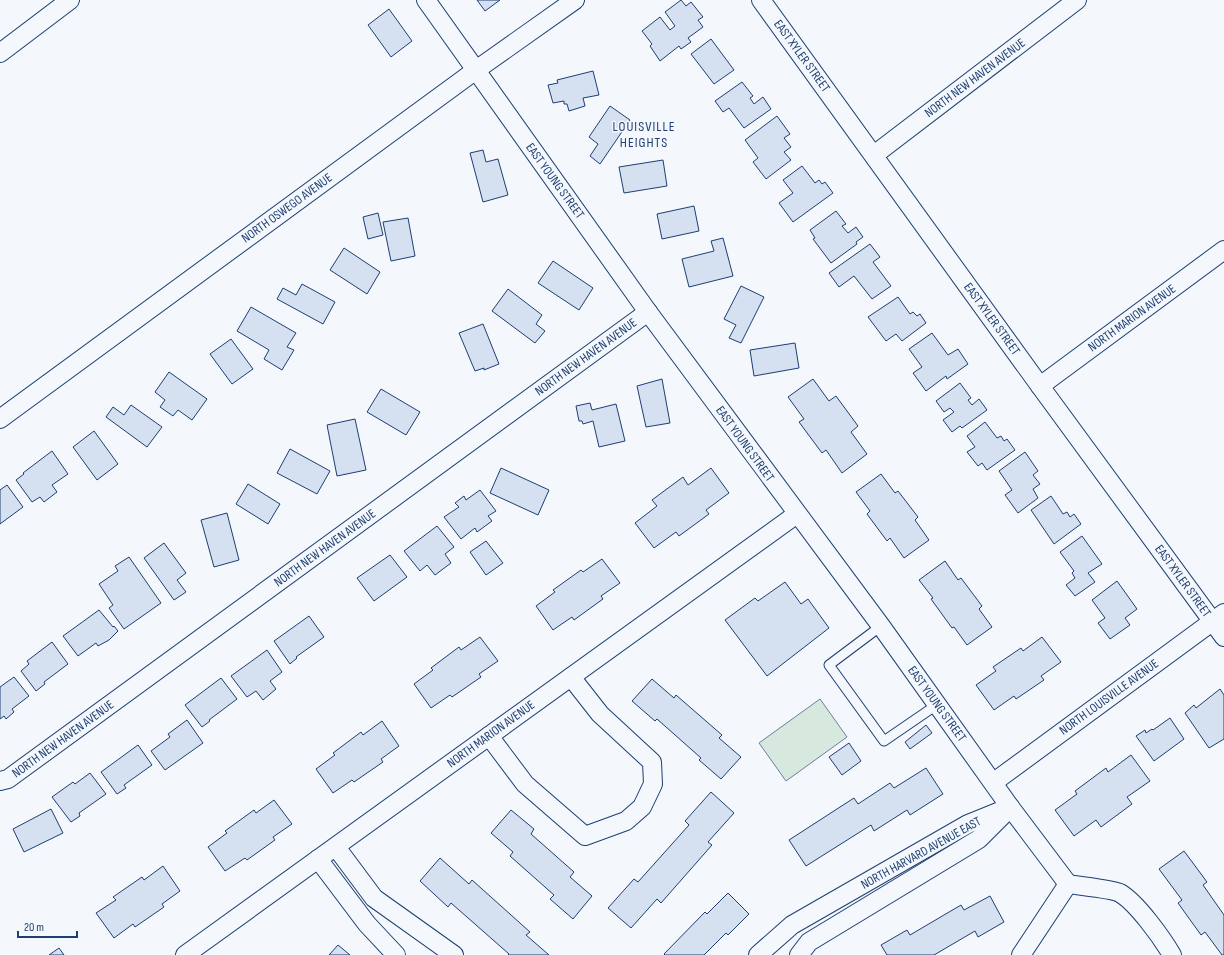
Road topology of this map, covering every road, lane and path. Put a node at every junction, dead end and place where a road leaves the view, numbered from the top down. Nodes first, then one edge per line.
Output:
1 (70, 0) edge
2 (426, 0) edge
3 (575, 0) edge
4 (761, 0) edge
5 (1077, 0) edge
6 (0, 53) edge
7 (476, 70) junction
8 (874, 155) junction
9 (1224, 250) edge
10 (648, 312) junction
11 (1040, 386) junction
12 (0, 419) edge
13 (797, 514) junction
14 (1218, 617) edge
15 (881, 626) junction
16 (1224, 637) edge
17 (571, 677) junction
18 (938, 704) junction
19 (489, 736) junction
20 (0, 781) edge
21 (994, 782) junction
22 (1010, 807) junction
23 (336, 846) junction
24 (318, 859) junction
25 (1068, 884) junction
26 (185, 955) edge
27 (396, 955) edge
28 (454, 955) edge
29 (758, 955) edge
30 (799, 955) edge
31 (1021, 955) edge
32 (1172, 955) edge

1 - 6 street
2 - 7 street, EAST YOUNG STREET
3 - 7 street, NORTH OSWEGO AVENUE
4 - 8 street, EAST XYLER STREET
5 - 8 street, NORTH NEW HAVEN AVENUE
7 - 10 street, EAST YOUNG STREET
7 - 12 street, NORTH OSWEGO AVENUE
8 - 11 street, EAST XYLER STREET
9 - 11 street, NORTH MARION AVENUE
10 - 13 street, EAST YOUNG STREET
10 - 20 street, NORTH NEW HAVEN AVENUE
11 - 14 street, EAST XYLER STREET
13 - 15 street, EAST YOUNG STREET
13 - 17 street, NORTH MARION AVENUE
14 - 16 street, EAST XYLER STREET
14 - 21 street, NORTH LOUISVILLE AVENUE
15 - 18 street, EAST YOUNG STREET
15 - 18 lane
17 - 19 street, NORTH MARION AVENUE
17 - 19 street
18 - 21 street, EAST YOUNG STREET
19 - 23 street, NORTH MARION AVENUE
21 - 22 street, EAST YOUNG STREET
22 - 25 street, EAST YOUNG STREET
22 - 29 street, NORTH HARVARD AVENUE EAST
22 - 30 street, NORTH HARVARD AVENUE EAST
23 - 24 street, NORTH MARION AVENUE
23 - 28 street
24 - 26 street, NORTH MARION AVENUE
24 - 27 street
25 - 31 street
25 - 32 street

